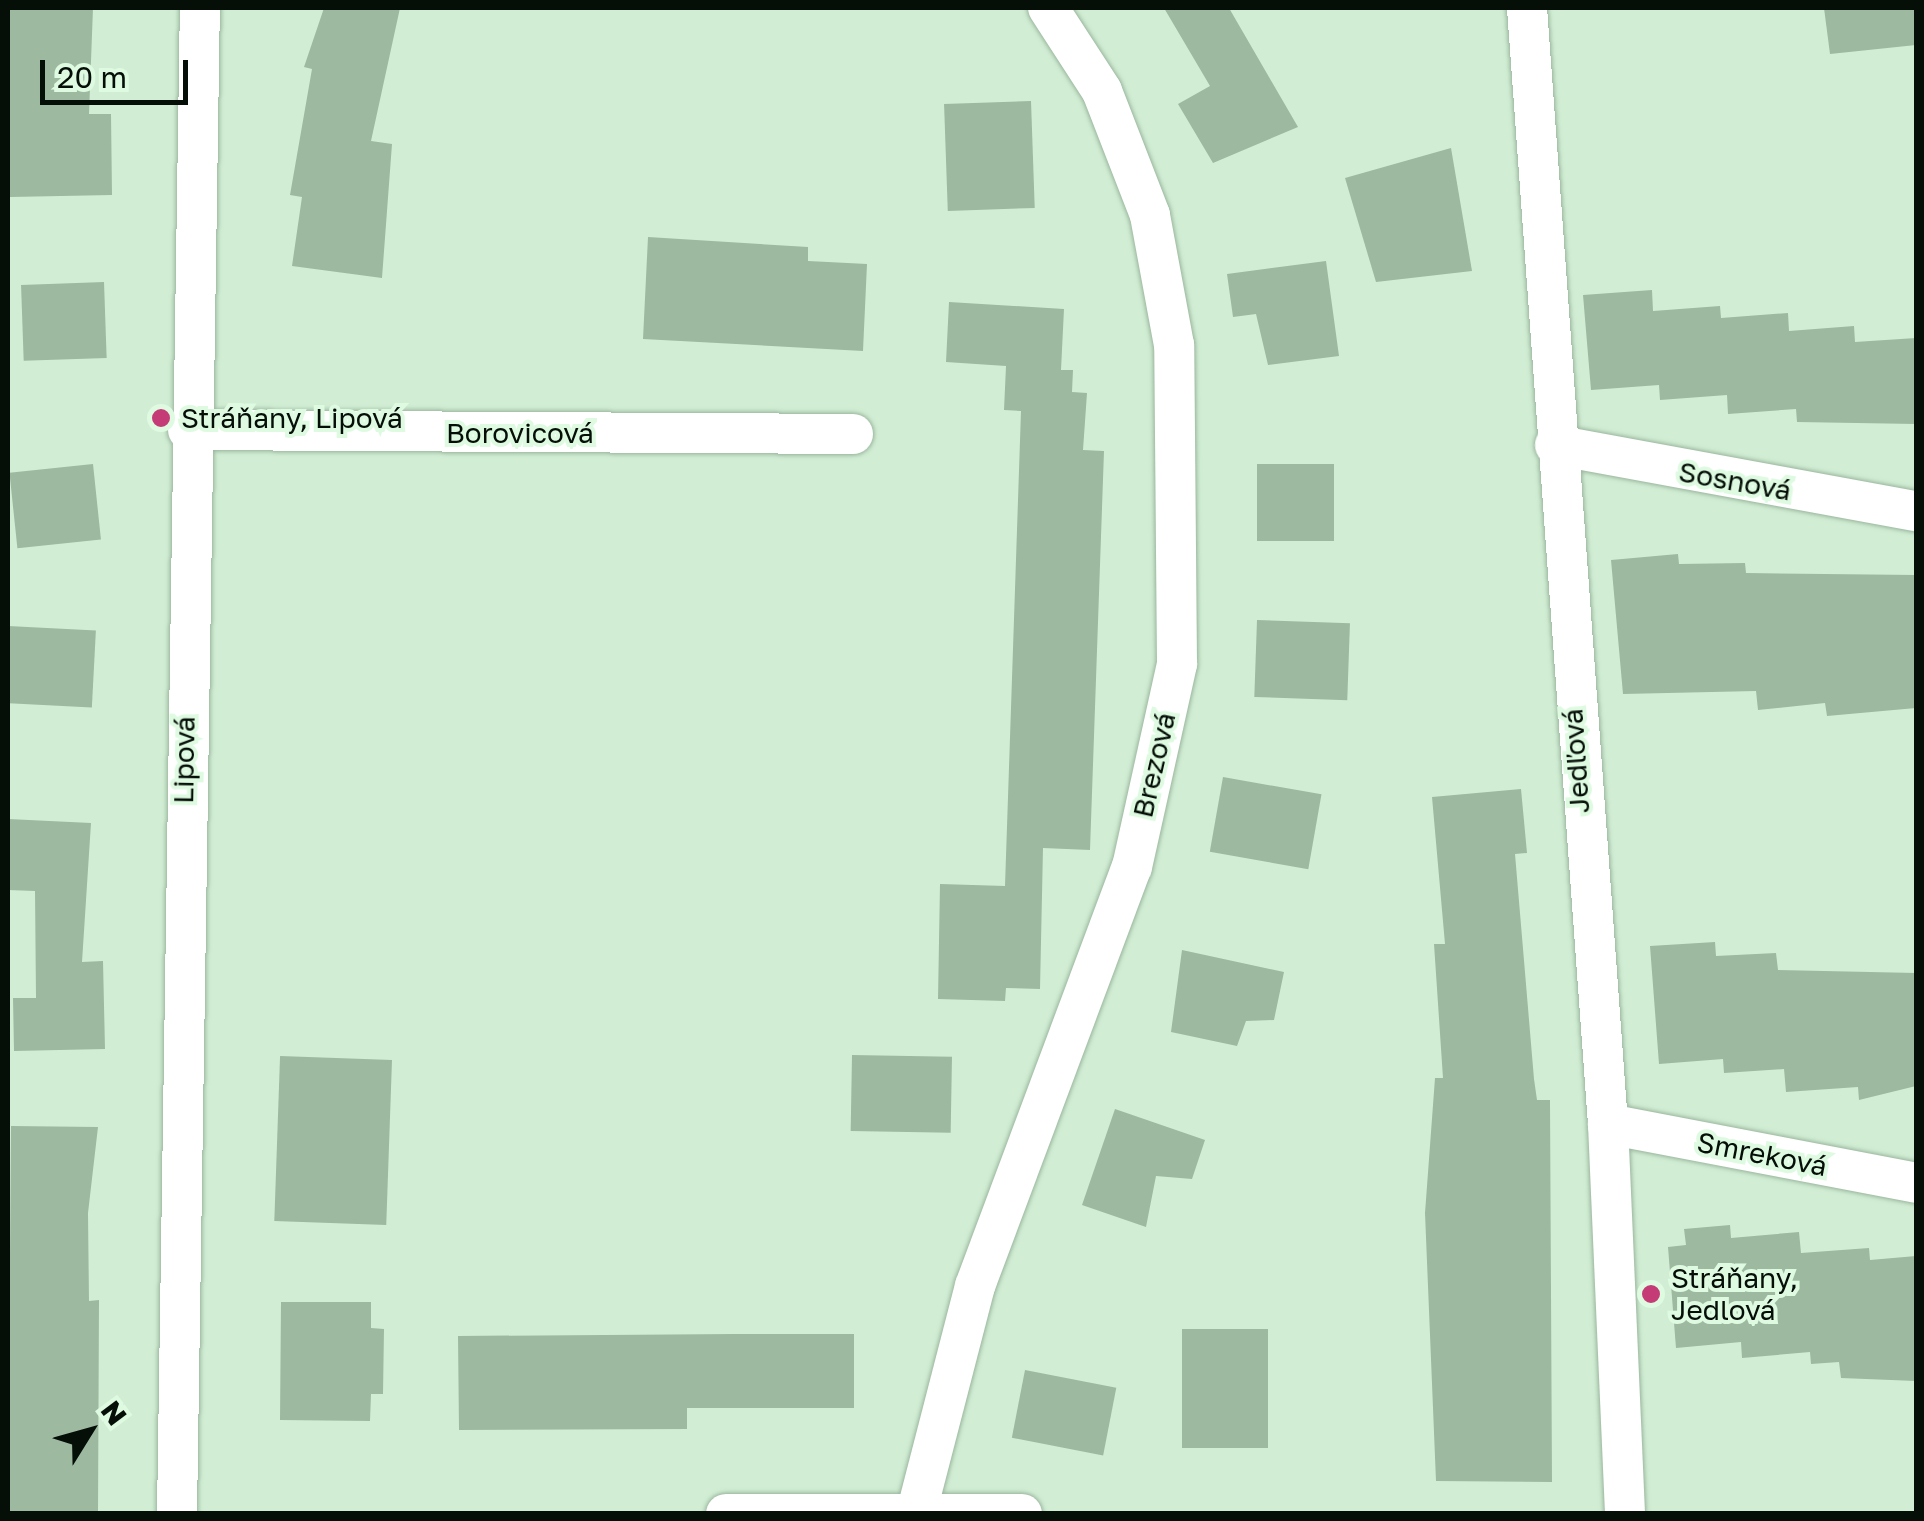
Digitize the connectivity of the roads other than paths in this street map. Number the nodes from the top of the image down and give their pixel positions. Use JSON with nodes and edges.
{"nodes":[{"id":1,"x":200,"y":8,"type":"edge"},
{"id":2,"x":1048,"y":8,"type":"edge"},
{"id":3,"x":1527,"y":8,"type":"edge"},
{"id":4,"x":188,"y":430,"type":"junction"},
{"id":5,"x":852,"y":434,"type":"dead end"},
{"id":6,"x":1555,"y":445,"type":"junction"},
{"id":7,"x":1916,"y":511,"type":"edge"},
{"id":8,"x":1608,"y":1124,"type":"junction"},
{"id":9,"x":1916,"y":1183,"type":"edge"},
{"id":10,"x":916,"y":1511,"type":"edge"},
{"id":11,"x":176,"y":1514,"type":"edge"},
{"id":12,"x":726,"y":1514,"type":"edge"},
{"id":13,"x":1022,"y":1514,"type":"edge"},
{"id":14,"x":1625,"y":1514,"type":"edge"}],
"edges":[{"from":1,"to":4,"type":"street","name":"Lipová"},
{"from":2,"to":10,"type":"street","name":"Brezová"},
{"from":3,"to":6,"type":"street","name":"Jedľová"},
{"from":4,"to":5,"type":"street","name":"Borovicová"},
{"from":4,"to":11,"type":"street","name":"Lipová"},
{"from":6,"to":7,"type":"street","name":"Sosnová"},
{"from":6,"to":8,"type":"street","name":"Jedľová"},
{"from":8,"to":9,"type":"street","name":"Smreková"},
{"from":8,"to":14,"type":"street","name":"Jedľová"},
{"from":10,"to":12,"type":"street"},
{"from":10,"to":13,"type":"street"}]}
